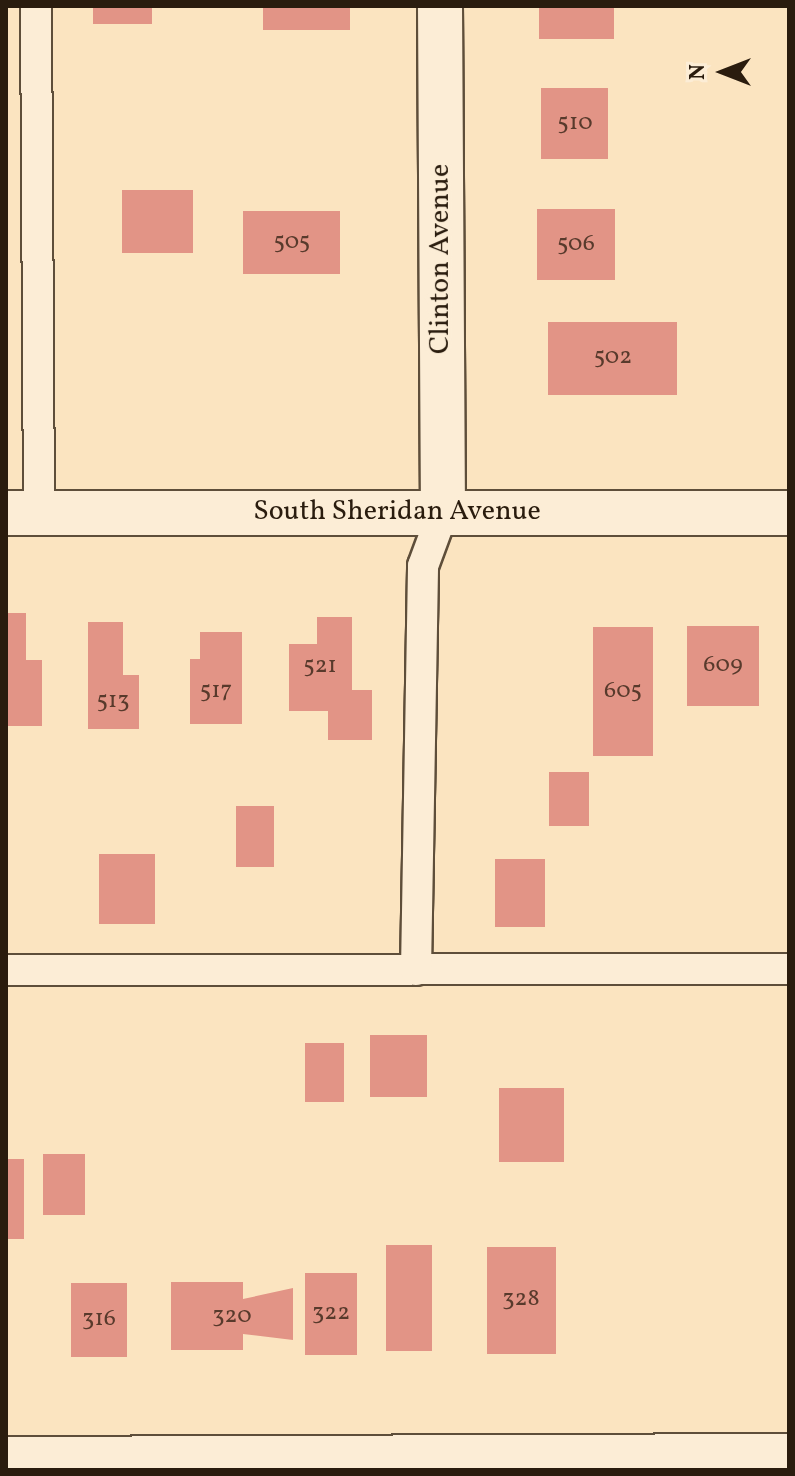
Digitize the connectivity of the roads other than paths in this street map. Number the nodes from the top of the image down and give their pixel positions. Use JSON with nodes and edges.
{"nodes":[{"id":1,"x":36,"y":6,"type":"edge"},
{"id":2,"x":440,"y":6,"type":"edge"},
{"id":3,"x":443,"y":512,"type":"junction"},
{"id":4,"x":23,"y":513,"type":"edge"},
{"id":5,"x":789,"y":513,"type":"edge"},
{"id":6,"x":789,"y":969,"type":"edge"},
{"id":7,"x":6,"y":970,"type":"edge"},
{"id":8,"x":416,"y":970,"type":"junction"},
{"id":9,"x":789,"y":1456,"type":"edge"},
{"id":10,"x":6,"y":1459,"type":"edge"}],
"edges":[{"from":1,"to":4,"type":"lane"},
{"from":2,"to":3,"type":"street","name":"Clinton Avenue"},
{"from":3,"to":4,"type":"street","name":"South Sheridan Avenue"},
{"from":3,"to":5,"type":"street","name":"South Sheridan Avenue"},
{"from":3,"to":8,"type":"lane"},
{"from":6,"to":8,"type":"lane"},
{"from":7,"to":8,"type":"lane"},
{"from":9,"to":10,"type":"street"}]}
